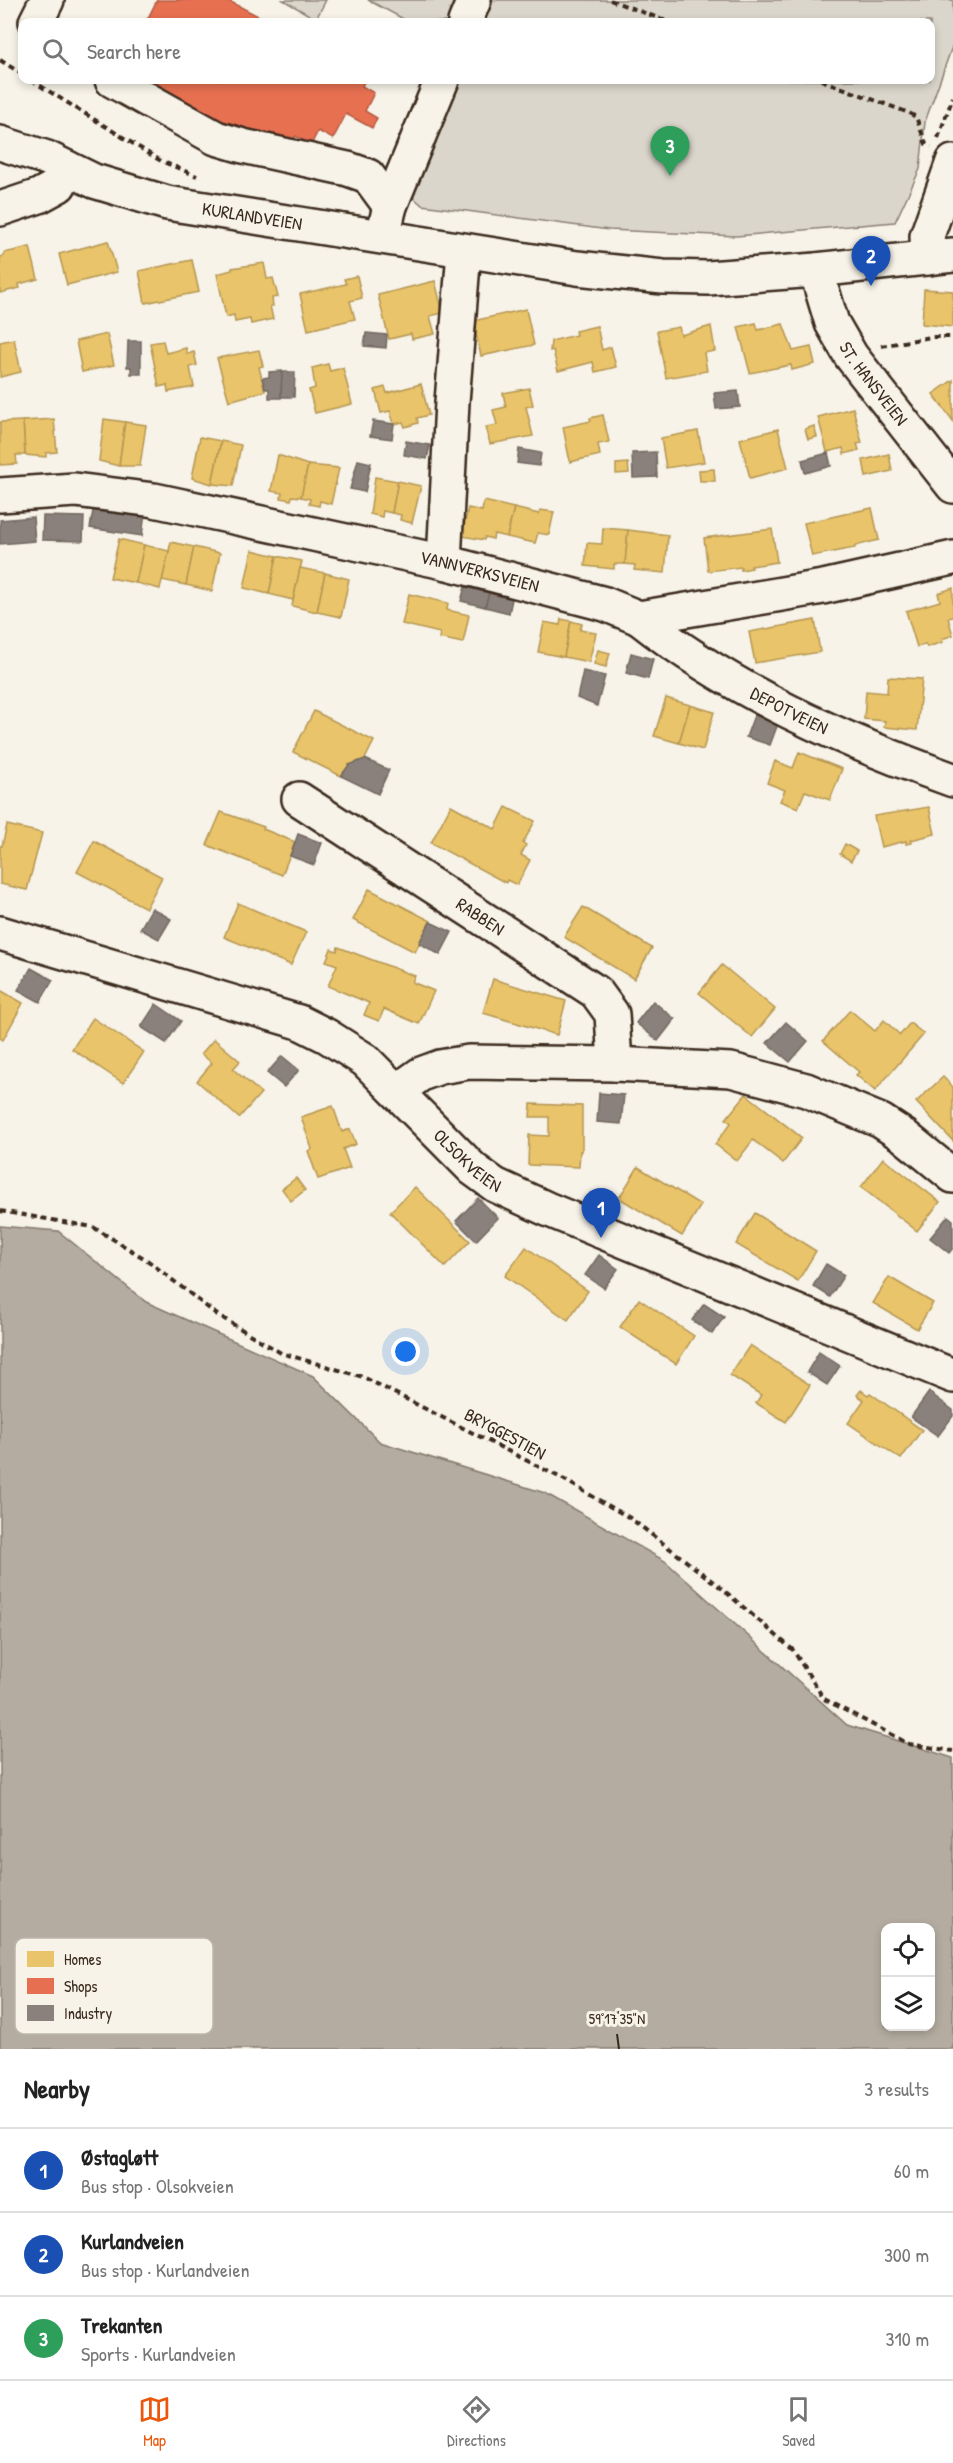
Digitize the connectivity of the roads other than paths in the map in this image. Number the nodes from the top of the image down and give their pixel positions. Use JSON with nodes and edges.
{"nodes":[{"id":1,"x":46,"y":0,"type":"edge"},
{"id":2,"x":474,"y":0,"type":"edge"},
{"id":3,"x":38,"y":18,"type":"edge"},
{"id":4,"x":467,"y":18,"type":"edge"},
{"id":5,"x":119,"y":84,"type":"edge"},
{"id":6,"x":440,"y":84,"type":"edge"},
{"id":7,"x":0,"y":119,"type":"edge"},
{"id":8,"x":0,"y":143,"type":"edge"},
{"id":9,"x":944,"y":155,"type":"edge"},
{"id":10,"x":57,"y":163,"type":"junction"},
{"id":11,"x":0,"y":209,"type":"edge"},
{"id":12,"x":387,"y":222,"type":"junction"},
{"id":13,"x":464,"y":251,"type":"junction"},
{"id":14,"x":940,"y":257,"type":"edge"},
{"id":15,"x":816,"y":270,"type":"junction"},
{"id":16,"x":953,"y":486,"type":"edge"},
{"id":17,"x":0,"y":495,"type":"edge"},
{"id":18,"x":953,"y":558,"type":"edge"},
{"id":19,"x":444,"y":562,"type":"junction"},
{"id":20,"x":639,"y":618,"type":"junction"},
{"id":21,"x":953,"y":780,"type":"edge"},
{"id":22,"x":299,"y":799,"type":"dead end"},
{"id":23,"x":0,"y":933,"type":"edge"},
{"id":24,"x":615,"y":1064,"type":"junction"},
{"id":25,"x":397,"y":1091,"type":"junction"},
{"id":26,"x":953,"y":1176,"type":"edge"},
{"id":27,"x":953,"y":1377,"type":"edge"}],
"edges":[{"from":1,"to":3,"type":"street"},
{"from":2,"to":4,"type":"street"},
{"from":5,"to":12,"type":"street"},
{"from":6,"to":12,"type":"street"},
{"from":7,"to":10,"type":"street","name":"KURLANDVEIEN"},
{"from":8,"to":10,"type":"street","name":"KURLANDVEIEN"},
{"from":9,"to":14,"type":"street"},
{"from":10,"to":11,"type":"street"},
{"from":10,"to":12,"type":"street","name":"KURLANDVEIEN"},
{"from":12,"to":13,"type":"street","name":"KURLANDVEIEN"},
{"from":13,"to":15,"type":"street","name":"KURLANDVEIEN"},
{"from":13,"to":19,"type":"street"},
{"from":14,"to":15,"type":"street","name":"KURLANDVEIEN"},
{"from":15,"to":16,"type":"street","name":"ST. HANSVEIEN"},
{"from":17,"to":19,"type":"street","name":"VANNVERKSVEIEN"},
{"from":18,"to":20,"type":"street"},
{"from":19,"to":20,"type":"street","name":"VANNVERKSVEIEN"},
{"from":20,"to":21,"type":"street","name":"DEPOTVEIEN"},
{"from":22,"to":24,"type":"street","name":"RABBEN"},
{"from":23,"to":25,"type":"street","name":"OLSOKVEIEN"},
{"from":24,"to":25,"type":"street"},
{"from":24,"to":26,"type":"street"},
{"from":25,"to":27,"type":"street","name":"OLSOKVEIEN"}]}
